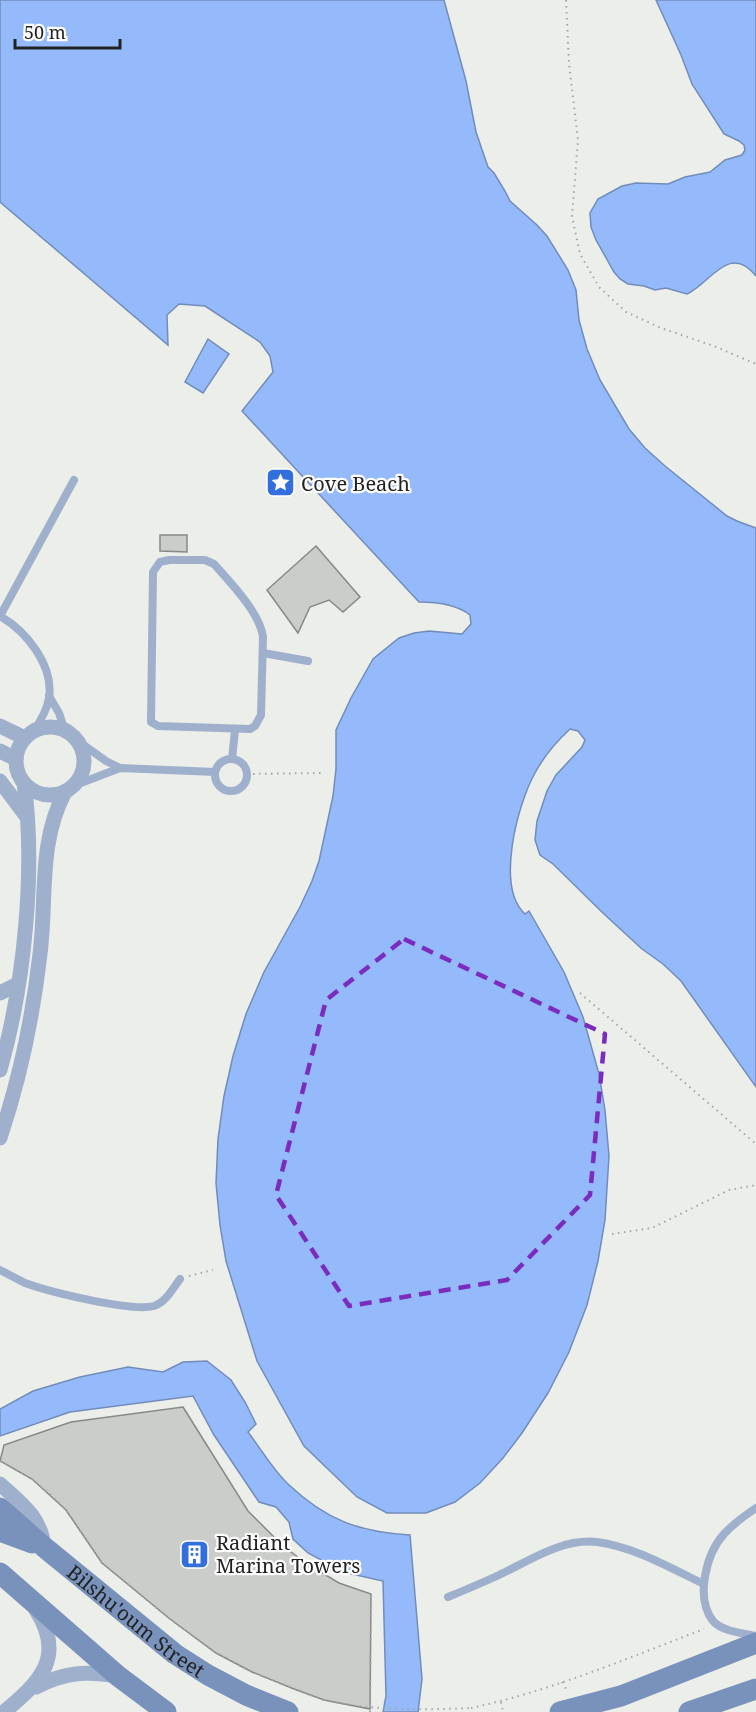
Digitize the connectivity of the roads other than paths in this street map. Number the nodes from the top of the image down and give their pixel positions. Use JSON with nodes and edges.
{"nodes":[{"id":1,"x":74,"y":480,"type":"dead end"},
{"id":2,"x":0,"y":616,"type":"edge"},
{"id":3,"x":263,"y":653,"type":"junction"},
{"id":4,"x":308,"y":662,"type":"dead end"},
{"id":5,"x":50,"y":696,"type":"junction"},
{"id":6,"x":0,"y":726,"type":"edge"},
{"id":7,"x":235,"y":729,"type":"junction"},
{"id":8,"x":65,"y":730,"type":"junction"},
{"id":9,"x":29,"y":735,"type":"junction"},
{"id":10,"x":78,"y":741,"type":"junction"},
{"id":11,"x":0,"y":751,"type":"edge"},
{"id":12,"x":16,"y":759,"type":"junction"},
{"id":13,"x":232,"y":759,"type":"junction"},
{"id":14,"x":120,"y":768,"type":"junction"},
{"id":15,"x":215,"y":772,"type":"junction"},
{"id":16,"x":0,"y":781,"type":"edge"},
{"id":17,"x":24,"y":783,"type":"junction"},
{"id":18,"x":69,"y":789,"type":"junction"},
{"id":19,"x":27,"y":818,"type":"junction"},
{"id":20,"x":18,"y":984,"type":"junction"},
{"id":21,"x":0,"y":993,"type":"edge"},
{"id":22,"x":0,"y":1004,"type":"edge"},
{"id":23,"x":11,"y":1020,"type":"junction"},
{"id":24,"x":0,"y":1070,"type":"edge"},
{"id":25,"x":0,"y":1138,"type":"edge"},
{"id":26,"x":0,"y":1270,"type":"edge"},
{"id":27,"x":180,"y":1279,"type":"road end"},
{"id":28,"x":0,"y":1484,"type":"edge"},
{"id":29,"x":0,"y":1508,"type":"edge"},
{"id":30,"x":756,"y":1508,"type":"edge"},
{"id":31,"x":0,"y":1531,"type":"edge"},
{"id":32,"x":44,"y":1547,"type":"junction"},
{"id":33,"x":0,"y":1573,"type":"edge"},
{"id":34,"x":704,"y":1584,"type":"junction"},
{"id":35,"x":26,"y":1595,"type":"junction"},
{"id":36,"x":448,"y":1597,"type":"dead end"},
{"id":37,"x":756,"y":1636,"type":"edge"},
{"id":38,"x":756,"y":1643,"type":"edge"},
{"id":39,"x":118,"y":1676,"type":"junction"},
{"id":40,"x":756,"y":1689,"type":"edge"},
{"id":41,"x":30,"y":1690,"type":"junction"},
{"id":42,"x":163,"y":1711,"type":"edge"},
{"id":43,"x":4,"y":1712,"type":"edge"},
{"id":44,"x":288,"y":1712,"type":"edge"},
{"id":45,"x":560,"y":1712,"type":"edge"},
{"id":46,"x":689,"y":1712,"type":"edge"}],
"edges":[{"from":1,"to":2,"type":"lane"},
{"from":2,"to":5,"type":"lane"},
{"from":3,"to":4,"type":"lane"},
{"from":3,"to":7,"type":"lane"},
{"from":3,"to":7,"type":"lane"},
{"from":5,"to":8,"type":"lane"},
{"from":5,"to":9,"type":"lane"},
{"from":6,"to":9,"type":"street"},
{"from":7,"to":13,"type":"lane"},
{"from":8,"to":9,"type":"street"},
{"from":8,"to":10,"type":"street"},
{"from":9,"to":12,"type":"street"},
{"from":10,"to":14,"type":"lane"},
{"from":10,"to":18,"type":"street"},
{"from":11,"to":12,"type":"street"},
{"from":12,"to":17,"type":"street"},
{"from":13,"to":15,"type":"lane"},
{"from":13,"to":15,"type":"lane"},
{"from":14,"to":15,"type":"lane"},
{"from":14,"to":18,"type":"lane"},
{"from":16,"to":19,"type":"street"},
{"from":17,"to":18,"type":"street"},
{"from":17,"to":19,"type":"street"},
{"from":18,"to":25,"type":"street"},
{"from":19,"to":20,"type":"street"},
{"from":20,"to":21,"type":"street"},
{"from":20,"to":23,"type":"street"},
{"from":22,"to":23,"type":"street"},
{"from":23,"to":24,"type":"street"},
{"from":26,"to":27,"type":"lane"},
{"from":28,"to":32,"type":"street"},
{"from":29,"to":32,"type":"main road","name":"Bilshu'oum Street"},
{"from":30,"to":34,"type":"lane"},
{"from":31,"to":32,"type":"main road"},
{"from":32,"to":44,"type":"main road","name":"Bilshu'oum Street"},
{"from":33,"to":35,"type":"main road"},
{"from":34,"to":36,"type":"lane"},
{"from":34,"to":37,"type":"lane"},
{"from":35,"to":39,"type":"main road"},
{"from":35,"to":41,"type":"street"},
{"from":38,"to":45,"type":"main road"},
{"from":39,"to":41,"type":"street"},
{"from":39,"to":42,"type":"main road"},
{"from":40,"to":46,"type":"main road"},
{"from":41,"to":43,"type":"street"}]}
